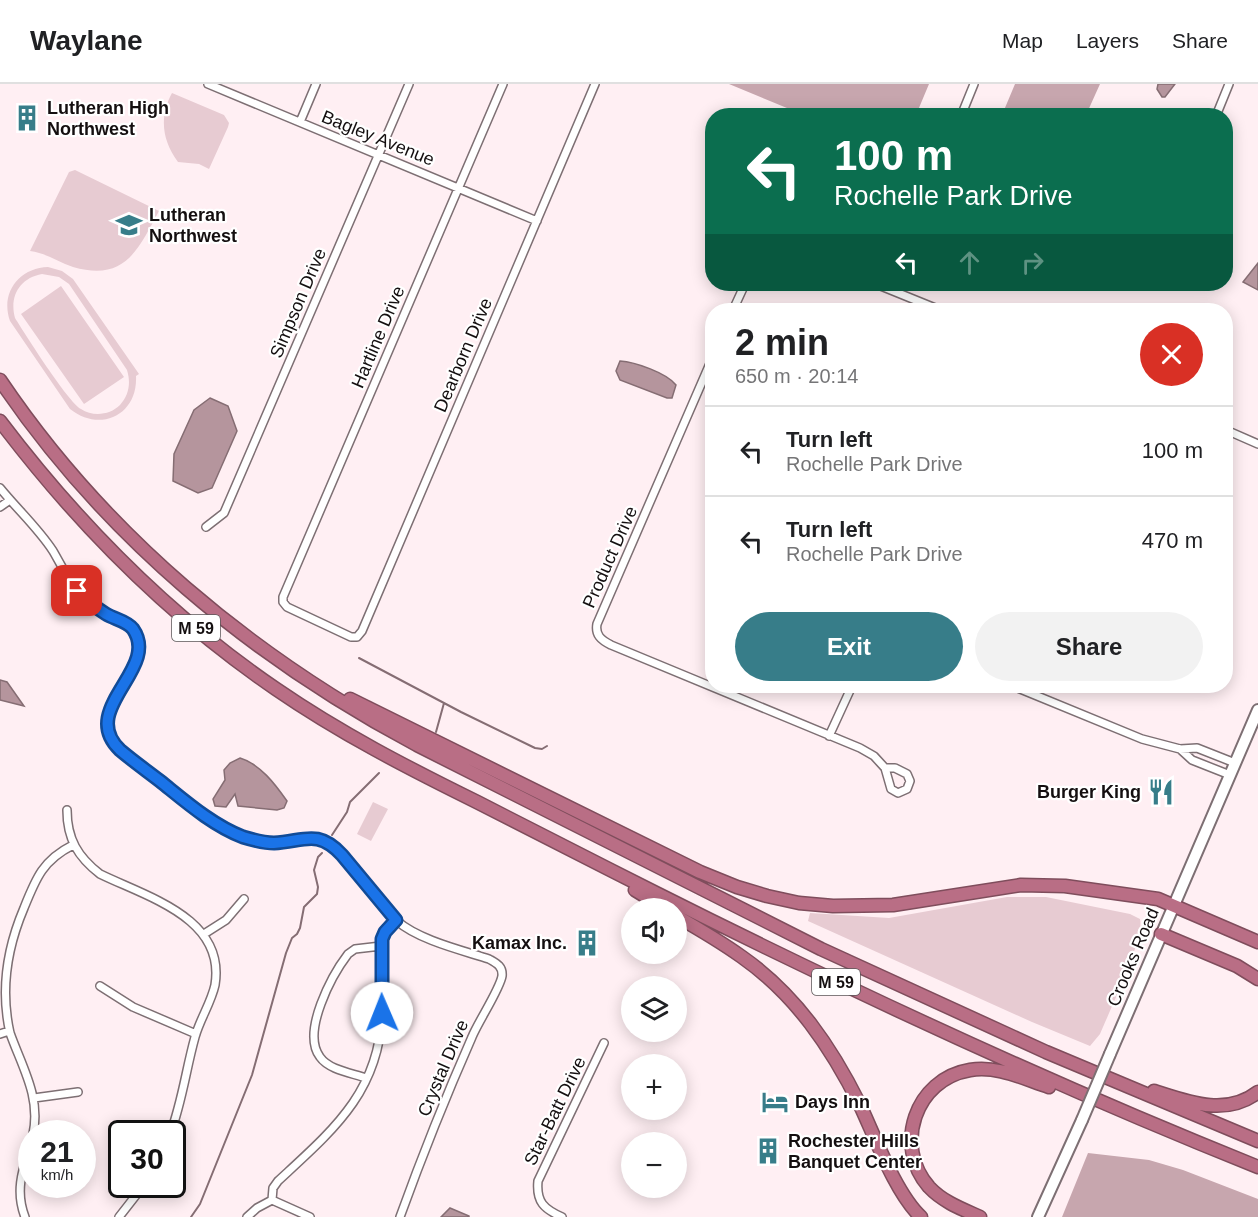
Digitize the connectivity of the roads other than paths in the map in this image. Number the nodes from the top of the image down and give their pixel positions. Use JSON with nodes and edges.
{"nodes":[{"id":1,"x":208,"y":84,"type":"edge"},
{"id":2,"x":316,"y":84,"type":"edge"},
{"id":3,"x":409,"y":84,"type":"edge"},
{"id":4,"x":502,"y":84,"type":"edge"},
{"id":5,"x":595,"y":84,"type":"edge"},
{"id":6,"x":974,"y":84,"type":"edge"},
{"id":7,"x":1229,"y":84,"type":"edge"},
{"id":8,"x":220,"y":86,"type":"edge"},
{"id":9,"x":964,"y":108,"type":"edge"},
{"id":10,"x":1219,"y":108,"type":"edge"},
{"id":11,"x":300,"y":122,"type":"junction"},
{"id":12,"x":379,"y":154,"type":"junction"},
{"id":13,"x":458,"y":187,"type":"junction"},
{"id":14,"x":537,"y":220,"type":"junction"},
{"id":15,"x":893,"y":291,"type":"edge"},
{"id":16,"x":923,"y":303,"type":"edge"},
{"id":17,"x":705,"y":375,"type":"edge"},
{"id":18,"x":0,"y":380,"type":"edge"},
{"id":19,"x":0,"y":421,"type":"edge"},
{"id":20,"x":1233,"y":433,"type":"edge"},
{"id":21,"x":1258,"y":444,"type":"edge"},
{"id":22,"x":0,"y":488,"type":"edge"},
{"id":23,"x":10,"y":500,"type":"junction"},
{"id":24,"x":0,"y":507,"type":"edge"},
{"id":25,"x":206,"y":527,"type":"dead end"},
{"id":26,"x":357,"y":637,"type":"joint"},
{"id":27,"x":285,"y":666,"type":"junction"},
{"id":28,"x":705,"y":684,"type":"edge"},
{"id":29,"x":727,"y":693,"type":"edge"},
{"id":30,"x":849,"y":693,"type":"edge"},
{"id":31,"x":1030,"y":693,"type":"edge"},
{"id":32,"x":1258,"y":711,"type":"edge"},
{"id":33,"x":830,"y":736,"type":"junction"},
{"id":34,"x":1180,"y":749,"type":"junction"},
{"id":35,"x":1235,"y":763,"type":"junction"},
{"id":36,"x":885,"y":768,"type":"dead end"},
{"id":37,"x":1230,"y":776,"type":"junction"},
{"id":38,"x":67,"y":810,"type":"dead end"},
{"id":39,"x":560,"y":844,"type":"junction"},
{"id":40,"x":73,"y":845,"type":"junction"},
{"id":41,"x":648,"y":898,"type":"edge"},
{"id":42,"x":244,"y":899,"type":"dead end"},
{"id":43,"x":1173,"y":905,"type":"junction"},
{"id":44,"x":396,"y":920,"type":"junction"},
{"id":45,"x":687,"y":923,"type":"edge"},
{"id":46,"x":204,"y":934,"type":"junction"},
{"id":47,"x":1161,"y":934,"type":"junction"},
{"id":48,"x":1258,"y":942,"type":"edge"},
{"id":49,"x":381,"y":946,"type":"junction"},
{"id":50,"x":4,"y":952,"type":"edge"},
{"id":51,"x":1258,"y":979,"type":"edge"},
{"id":52,"x":100,"y":986,"type":"dead end"},
{"id":53,"x":9,"y":1031,"type":"junction"},
{"id":54,"x":0,"y":1034,"type":"edge"},
{"id":55,"x":196,"y":1034,"type":"junction"},
{"id":56,"x":604,"y":1043,"type":"dead end"},
{"id":57,"x":1084,"y":1069,"type":"junction"},
{"id":58,"x":366,"y":1078,"type":"junction"},
{"id":59,"x":78,"y":1092,"type":"dead end"},
{"id":60,"x":1258,"y":1092,"type":"edge"},
{"id":61,"x":34,"y":1098,"type":"junction"},
{"id":62,"x":1117,"y":1109,"type":"junction"},
{"id":63,"x":35,"y":1120,"type":"edge"},
{"id":64,"x":176,"y":1120,"type":"edge"},
{"id":65,"x":1258,"y":1141,"type":"edge"},
{"id":66,"x":1258,"y":1167,"type":"edge"},
{"id":67,"x":20,"y":1198,"type":"edge"},
{"id":68,"x":134,"y":1198,"type":"edge"},
{"id":69,"x":272,"y":1200,"type":"junction"},
{"id":70,"x":25,"y":1217,"type":"edge"},
{"id":71,"x":119,"y":1217,"type":"edge"},
{"id":72,"x":247,"y":1217,"type":"edge"},
{"id":73,"x":310,"y":1217,"type":"edge"},
{"id":74,"x":400,"y":1217,"type":"edge"},
{"id":75,"x":562,"y":1217,"type":"edge"},
{"id":76,"x":921,"y":1217,"type":"edge"},
{"id":77,"x":980,"y":1217,"type":"edge"},
{"id":78,"x":1038,"y":1217,"type":"edge"}],
"edges":[{"from":1,"to":8,"type":"street","name":"Bagley Avenue"},
{"from":2,"to":11,"type":"street"},
{"from":3,"to":12,"type":"street","name":"Simpson Drive"},
{"from":4,"to":13,"type":"street","name":"Hartline Drive"},
{"from":5,"to":14,"type":"street","name":"Dearborn Drive"},
{"from":6,"to":9,"type":"street"},
{"from":7,"to":10,"type":"street"},
{"from":8,"to":11,"type":"street","name":"Bagley Avenue"},
{"from":11,"to":12,"type":"street","name":"Bagley Avenue"},
{"from":12,"to":13,"type":"street","name":"Bagley Avenue"},
{"from":12,"to":25,"type":"street","name":"Simpson Drive"},
{"from":13,"to":14,"type":"street","name":"Bagley Avenue"},
{"from":13,"to":26,"type":"street","name":"Hartline Drive"},
{"from":14,"to":26,"type":"street","name":"Dearborn Drive"},
{"from":15,"to":16,"type":"street"},
{"from":17,"to":28,"type":"street","name":"Product Drive"},
{"from":18,"to":27,"type":"highway","number":"M 59"},
{"from":19,"to":39,"type":"highway","number":"M 59"},
{"from":20,"to":21,"type":"street"},
{"from":22,"to":23,"type":"street"},
{"from":23,"to":24,"type":"street"},
{"from":23,"to":44,"type":"street"},
{"from":27,"to":43,"type":"highway"},
{"from":27,"to":57,"type":"highway","number":"M 59"},
{"from":29,"to":33,"type":"street","name":"Product Drive"},
{"from":30,"to":33,"type":"street"},
{"from":31,"to":34,"type":"street"},
{"from":32,"to":35,"type":"main road","name":"Crooks Road"},
{"from":33,"to":36,"type":"street"},
{"from":34,"to":35,"type":"street"},
{"from":34,"to":37,"type":"street"},
{"from":35,"to":37,"type":"main road","name":"Crooks Road"},
{"from":37,"to":43,"type":"main road","name":"Crooks Road"},
{"from":38,"to":40,"type":"street"},
{"from":39,"to":41,"type":"highway"},
{"from":39,"to":62,"type":"highway","number":"M 59"},
{"from":40,"to":46,"type":"street"},
{"from":40,"to":50,"type":"street"},
{"from":42,"to":46,"type":"street"},
{"from":43,"to":47,"type":"main road","name":"Crooks Road"},
{"from":43,"to":48,"type":"highway"},
{"from":44,"to":49,"type":"street"},
{"from":44,"to":74,"type":"street","name":"Crystal Drive"},
{"from":45,"to":76,"type":"highway"},
{"from":46,"to":55,"type":"street"},
{"from":47,"to":51,"type":"highway"},
{"from":47,"to":78,"type":"main road","name":"Crooks Road","bridge":true},
{"from":49,"to":58,"type":"street"},
{"from":49,"to":58,"type":"street"},
{"from":50,"to":53,"type":"street"},
{"from":52,"to":55,"type":"street"},
{"from":53,"to":54,"type":"street"},
{"from":53,"to":61,"type":"street"},
{"from":55,"to":64,"type":"street"},
{"from":56,"to":75,"type":"street","name":"Star-Batt Drive"},
{"from":57,"to":60,"type":"highway"},
{"from":57,"to":65,"type":"highway","number":"M 59"},
{"from":58,"to":69,"type":"street"},
{"from":59,"to":61,"type":"street"},
{"from":61,"to":63,"type":"street"},
{"from":62,"to":66,"type":"highway","number":"M 59"},
{"from":62,"to":77,"type":"highway"},
{"from":67,"to":70,"type":"street"},
{"from":68,"to":71,"type":"street"},
{"from":69,"to":72,"type":"street"},
{"from":69,"to":73,"type":"street"}]}
